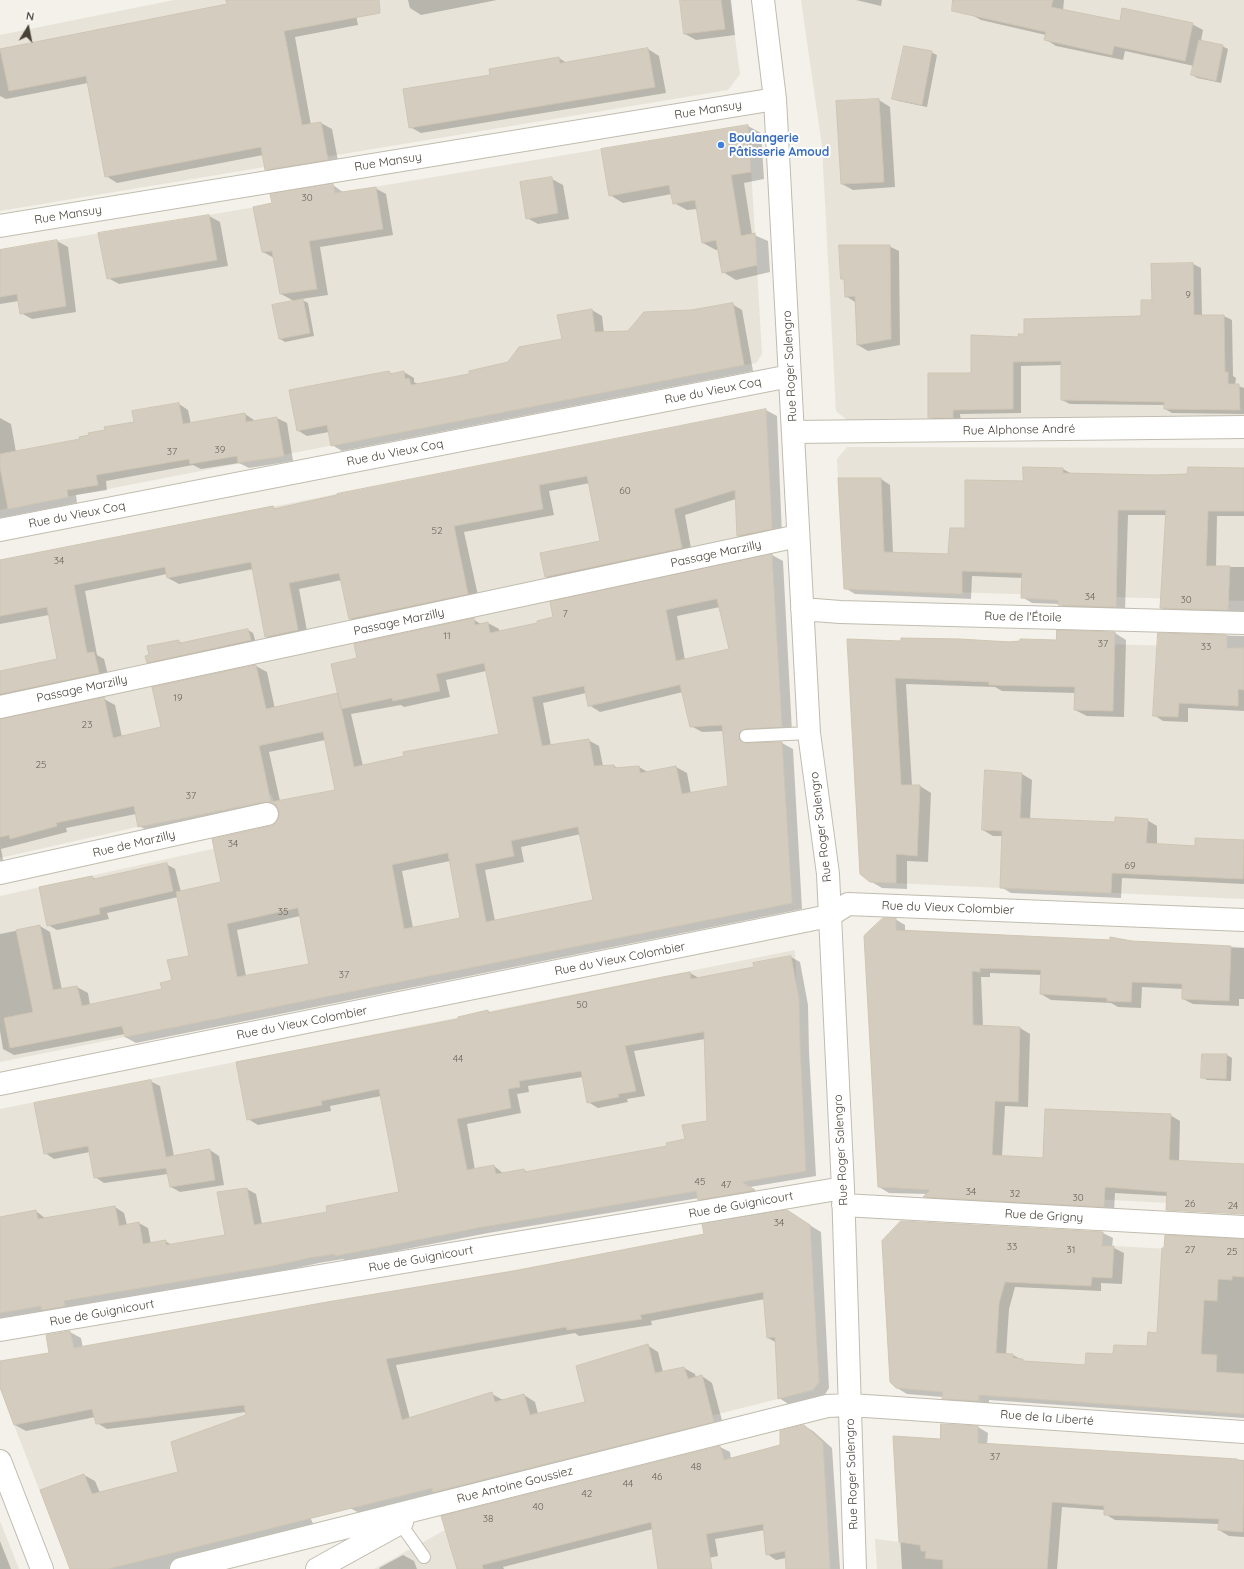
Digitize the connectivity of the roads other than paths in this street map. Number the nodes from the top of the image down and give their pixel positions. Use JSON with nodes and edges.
{"nodes":[{"id":1,"x":763,"y":0,"type":"edge"},
{"id":2,"x":776,"y":99,"type":"junction"},
{"id":3,"x":0,"y":226,"type":"edge"},
{"id":4,"x":790,"y":376,"type":"junction"},
{"id":5,"x":1244,"y":427,"type":"edge"},
{"id":6,"x":793,"y":432,"type":"junction"},
{"id":7,"x":0,"y":530,"type":"edge"},
{"id":8,"x":798,"y":536,"type":"junction"},
{"id":9,"x":802,"y":609,"type":"junction"},
{"id":10,"x":1244,"y":623,"type":"edge"},
{"id":11,"x":0,"y":707,"type":"edge"},
{"id":12,"x":809,"y":733,"type":"junction"},
{"id":13,"x":746,"y":736,"type":"dead end"},
{"id":14,"x":267,"y":814,"type":"dead end"},
{"id":15,"x":0,"y":873,"type":"edge"},
{"id":16,"x":829,"y":916,"type":"junction"},
{"id":17,"x":1244,"y":920,"type":"edge"},
{"id":18,"x":0,"y":1084,"type":"edge"},
{"id":19,"x":843,"y":1196,"type":"junction"},
{"id":20,"x":1244,"y":1227,"type":"edge"},
{"id":21,"x":0,"y":1330,"type":"edge"},
{"id":22,"x":850,"y":1405,"type":"junction"},
{"id":23,"x":1244,"y":1432,"type":"edge"},
{"id":24,"x":0,"y":1461,"type":"edge"},
{"id":25,"x":428,"y":1507,"type":"junction"},
{"id":26,"x":400,"y":1522,"type":"junction"},
{"id":27,"x":424,"y":1557,"type":"dead end"},
{"id":28,"x":42,"y":1569,"type":"edge"},
{"id":29,"x":181,"y":1569,"type":"edge"},
{"id":30,"x":317,"y":1569,"type":"edge"},
{"id":31,"x":855,"y":1569,"type":"edge"}],
"edges":[{"from":1,"to":2,"type":"street","name":"Rue Roger Salengro"},
{"from":2,"to":3,"type":"street","name":"Rue Mansuy"},
{"from":2,"to":4,"type":"street","name":"Rue Roger Salengro"},
{"from":4,"to":6,"type":"street","name":"Rue Roger Salengro"},
{"from":4,"to":7,"type":"street","name":"Rue du Vieux Coq"},
{"from":5,"to":6,"type":"street","name":"Rue Alphonse André"},
{"from":6,"to":8,"type":"street","name":"Rue Roger Salengro"},
{"from":8,"to":9,"type":"street","name":"Rue Roger Salengro"},
{"from":8,"to":11,"type":"street","name":"Passage Marzilly"},
{"from":9,"to":10,"type":"street","name":"Rue de l'Étoile"},
{"from":9,"to":12,"type":"street","name":"Rue Roger Salengro"},
{"from":12,"to":13,"type":"lane"},
{"from":12,"to":16,"type":"street","name":"Rue Roger Salengro"},
{"from":14,"to":15,"type":"street","name":"Rue de Marzilly"},
{"from":16,"to":17,"type":"street","name":"Rue du Vieux Colombier"},
{"from":16,"to":18,"type":"street","name":"Rue du Vieux Colombier"},
{"from":16,"to":19,"type":"street","name":"Rue Roger Salengro"},
{"from":19,"to":20,"type":"street","name":"Rue de Grigny"},
{"from":19,"to":21,"type":"street","name":"Rue de Guignicourt"},
{"from":19,"to":22,"type":"street","name":"Rue Roger Salengro"},
{"from":22,"to":23,"type":"street","name":"Rue de la Liberté"},
{"from":22,"to":25,"type":"street","name":"Rue Antoine Goussiez"},
{"from":22,"to":31,"type":"street","name":"Rue Roger Salengro"},
{"from":24,"to":28,"type":"street"},
{"from":25,"to":26,"type":"street"},
{"from":25,"to":29,"type":"street","name":"Rue Antoine Goussiez"},
{"from":26,"to":27,"type":"lane"},
{"from":26,"to":30,"type":"street"}]}
